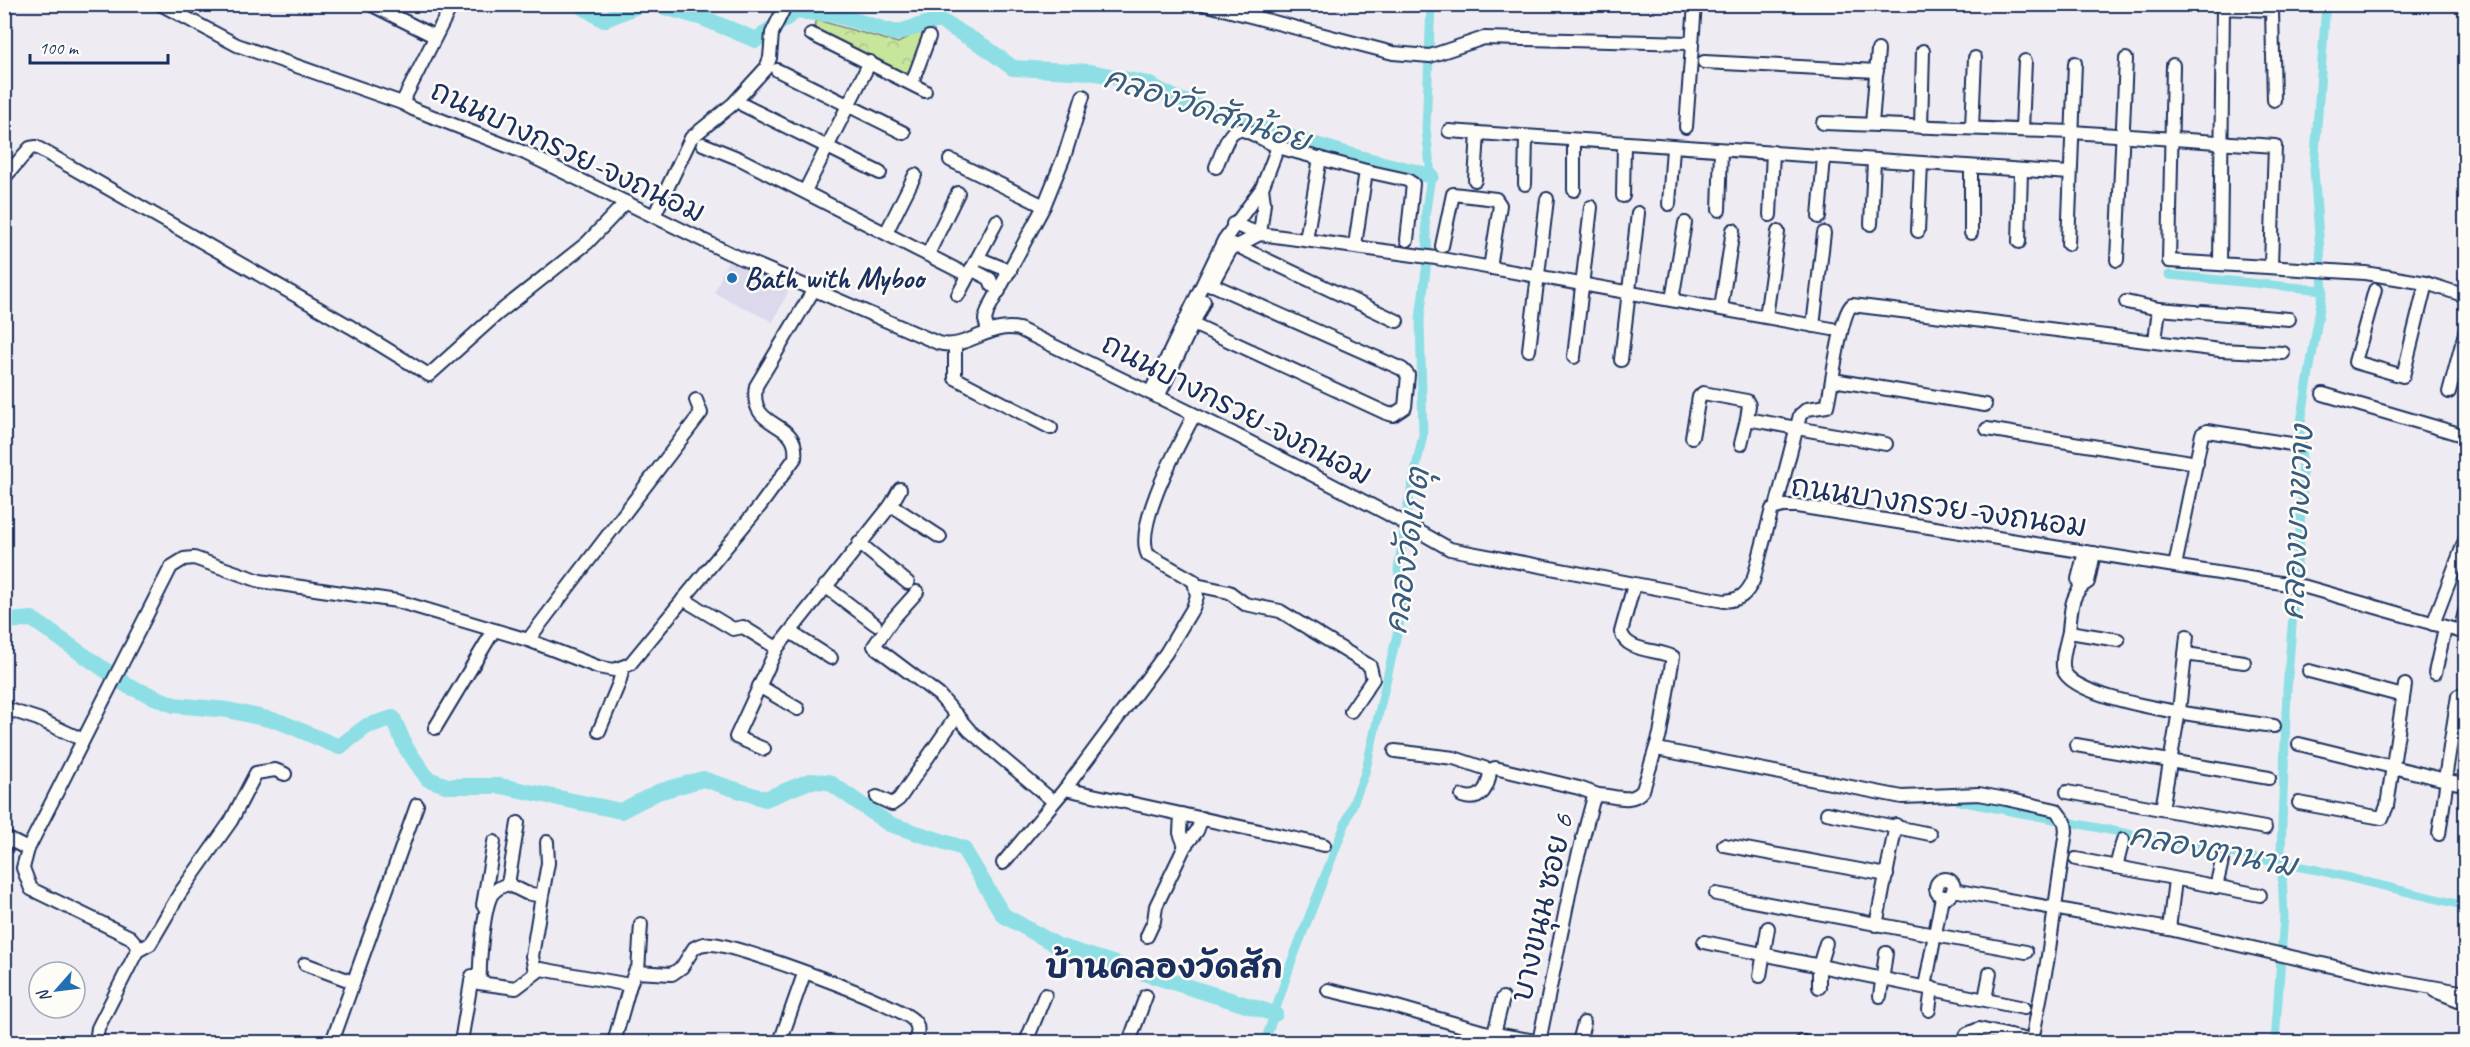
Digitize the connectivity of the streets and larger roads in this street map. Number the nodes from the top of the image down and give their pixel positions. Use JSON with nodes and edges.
{"nodes":[{"id":1,"x":160,"y":4,"type":"edge"},
{"id":2,"x":452,"y":4,"type":"edge"},
{"id":3,"x":1204,"y":4,"type":"edge"},
{"id":4,"x":1695,"y":4,"type":"edge"},
{"id":5,"x":372,"y":5,"type":"edge"},
{"id":6,"x":784,"y":8,"type":"edge"},
{"id":7,"x":811,"y":34,"type":"dead end"},
{"id":8,"x":434,"y":36,"type":"junction"},
{"id":9,"x":929,"y":37,"type":"dead end"},
{"id":10,"x":1691,"y":43,"type":"junction"},
{"id":11,"x":1878,"y":50,"type":"dead end"},
{"id":12,"x":1923,"y":51,"type":"dead end"},
{"id":13,"x":1975,"y":58,"type":"dead end"},
{"id":14,"x":2126,"y":59,"type":"dead end"},
{"id":15,"x":2025,"y":61,"type":"dead end"},
{"id":16,"x":870,"y":62,"type":"junction"},
{"id":17,"x":1704,"y":62,"type":"dead end"},
{"id":18,"x":2075,"y":63,"type":"dead end"},
{"id":19,"x":2173,"y":65,"type":"dead end"},
{"id":20,"x":777,"y":70,"type":"dead end"},
{"id":21,"x":1877,"y":71,"type":"junction"},
{"id":22,"x":912,"y":83,"type":"junction"},
{"id":23,"x":925,"y":91,"type":"dead end"},
{"id":24,"x":1083,"y":96,"type":"dead end"},
{"id":25,"x":2274,"y":100,"type":"dead end"},
{"id":26,"x":402,"y":103,"type":"junction"},
{"id":27,"x":743,"y":105,"type":"dead end"},
{"id":28,"x":849,"y":106,"type":"junction"},
{"id":29,"x":1823,"y":123,"type":"dead end"},
{"id":30,"x":1872,"y":124,"type":"junction"},
{"id":31,"x":1921,"y":127,"type":"junction"},
{"id":32,"x":1972,"y":127,"type":"junction"},
{"id":33,"x":1686,"y":128,"type":"dead end"},
{"id":34,"x":2022,"y":129,"type":"junction"},
{"id":35,"x":1449,"y":131,"type":"dead end"},
{"id":36,"x":2072,"y":132,"type":"junction"},
{"id":37,"x":1478,"y":133,"type":"junction"},
{"id":38,"x":904,"y":134,"type":"dead end"},
{"id":39,"x":2122,"y":136,"type":"junction"},
{"id":40,"x":1526,"y":137,"type":"junction"},
{"id":41,"x":2170,"y":138,"type":"junction"},
{"id":42,"x":1574,"y":141,"type":"junction"},
{"id":43,"x":2223,"y":142,"type":"junction"},
{"id":44,"x":703,"y":144,"type":"dead end"},
{"id":45,"x":1624,"y":144,"type":"junction"},
{"id":46,"x":828,"y":147,"type":"junction"},
{"id":47,"x":1278,"y":147,"type":"junction"},
{"id":48,"x":1673,"y":148,"type":"junction"},
{"id":49,"x":1721,"y":150,"type":"junction"},
{"id":50,"x":1773,"y":152,"type":"junction"},
{"id":51,"x":1824,"y":157,"type":"junction"},
{"id":52,"x":1320,"y":159,"type":"junction"},
{"id":53,"x":950,"y":160,"type":"dead end"},
{"id":54,"x":1874,"y":161,"type":"junction"},
{"id":55,"x":1920,"y":164,"type":"junction"},
{"id":56,"x":1216,"y":167,"type":"dead end"},
{"id":57,"x":1971,"y":168,"type":"junction"},
{"id":58,"x":1366,"y":171,"type":"junction"},
{"id":59,"x":2021,"y":171,"type":"junction"},
{"id":60,"x":880,"y":173,"type":"dead end"},
{"id":61,"x":2070,"y":173,"type":"junction"},
{"id":62,"x":915,"y":175,"type":"dead end"},
{"id":63,"x":4,"y":178,"type":"edge"},
{"id":64,"x":1475,"y":180,"type":"dead end"},
{"id":65,"x":1525,"y":184,"type":"dead end"},
{"id":66,"x":1262,"y":188,"type":"junction"},
{"id":67,"x":1574,"y":190,"type":"dead end"},
{"id":68,"x":805,"y":191,"type":"junction"},
{"id":69,"x":958,"y":194,"type":"dead end"},
{"id":70,"x":1623,"y":196,"type":"dead end"},
{"id":71,"x":1547,"y":200,"type":"dead end"},
{"id":72,"x":626,"y":202,"type":"junction"},
{"id":73,"x":1669,"y":204,"type":"dead end"},
{"id":74,"x":1044,"y":207,"type":"junction"},
{"id":75,"x":1591,"y":207,"type":"dead end"},
{"id":76,"x":1719,"y":210,"type":"dead end"},
{"id":77,"x":1638,"y":213,"type":"dead end"},
{"id":78,"x":1770,"y":214,"type":"dead end"},
{"id":79,"x":654,"y":216,"type":"junction"},
{"id":80,"x":1819,"y":217,"type":"dead end"},
{"id":81,"x":997,"y":221,"type":"dead end"},
{"id":82,"x":1684,"y":223,"type":"dead end"},
{"id":83,"x":1233,"y":224,"type":"junction"},
{"id":84,"x":1871,"y":224,"type":"dead end"},
{"id":85,"x":1733,"y":230,"type":"dead end"},
{"id":86,"x":1918,"y":231,"type":"dead end"},
{"id":87,"x":1778,"y":232,"type":"dead end"},
{"id":88,"x":886,"y":233,"type":"junction"},
{"id":89,"x":1824,"y":233,"type":"dead end"},
{"id":90,"x":1971,"y":233,"type":"dead end"},
{"id":91,"x":1260,"y":234,"type":"junction"},
{"id":92,"x":1224,"y":240,"type":"junction"},
{"id":93,"x":1306,"y":240,"type":"junction"},
{"id":94,"x":1407,"y":240,"type":"dead end"},
{"id":95,"x":2019,"y":242,"type":"dead end"},
{"id":96,"x":2068,"y":244,"type":"dead end"},
{"id":97,"x":1355,"y":245,"type":"junction"},
{"id":98,"x":1236,"y":246,"type":"junction"},
{"id":99,"x":1442,"y":246,"type":"dead end"},
{"id":100,"x":928,"y":254,"type":"junction"},
{"id":101,"x":2117,"y":260,"type":"dead end"},
{"id":102,"x":2220,"y":264,"type":"junction"},
{"id":103,"x":2276,"y":266,"type":"junction"},
{"id":104,"x":972,"y":267,"type":"junction"},
{"id":105,"x":996,"y":267,"type":"junction"},
{"id":106,"x":1490,"y":267,"type":"junction"},
{"id":107,"x":1010,"y":271,"type":"junction"},
{"id":108,"x":1537,"y":275,"type":"junction"},
{"id":109,"x":990,"y":279,"type":"junction"},
{"id":110,"x":1581,"y":283,"type":"junction"},
{"id":111,"x":2426,"y":284,"type":"junction"},
{"id":112,"x":1207,"y":287,"type":"junction"},
{"id":113,"x":2375,"y":290,"type":"dead end"},
{"id":114,"x":813,"y":291,"type":"junction"},
{"id":115,"x":999,"y":291,"type":"junction"},
{"id":116,"x":1631,"y":292,"type":"junction"},
{"id":117,"x":958,"y":294,"type":"dead end"},
{"id":118,"x":2466,"y":296,"type":"edge"},
{"id":119,"x":1672,"y":300,"type":"junction"},
{"id":120,"x":2126,"y":302,"type":"dead end"},
{"id":121,"x":1721,"y":308,"type":"junction"},
{"id":122,"x":2159,"y":309,"type":"junction"},
{"id":123,"x":1766,"y":317,"type":"junction"},
{"id":124,"x":2289,"y":319,"type":"dead end"},
{"id":125,"x":1397,"y":321,"type":"dead end"},
{"id":126,"x":1813,"y":326,"type":"junction"},
{"id":127,"x":1188,"y":328,"type":"junction"},
{"id":128,"x":1832,"y":329,"type":"dead end"},
{"id":129,"x":2466,"y":329,"type":"edge"},
{"id":130,"x":988,"y":331,"type":"junction"},
{"id":131,"x":2155,"y":341,"type":"junction"},
{"id":132,"x":955,"y":345,"type":"junction"},
{"id":133,"x":1529,"y":350,"type":"dead end"},
{"id":134,"x":2283,"y":353,"type":"dead end"},
{"id":135,"x":1574,"y":357,"type":"dead end"},
{"id":136,"x":1621,"y":360,"type":"dead end"},
{"id":137,"x":1833,"y":380,"type":"junction"},
{"id":138,"x":2449,"y":392,"type":"dead end"},
{"id":139,"x":2323,"y":394,"type":"dead end"},
{"id":140,"x":1154,"y":395,"type":"junction"},
{"id":141,"x":696,"y":400,"type":"dead end"},
{"id":142,"x":1985,"y":405,"type":"dead end"},
{"id":143,"x":1194,"y":415,"type":"junction"},
{"id":144,"x":1747,"y":419,"type":"junction"},
{"id":145,"x":1051,"y":428,"type":"dead end"},
{"id":146,"x":1797,"y":429,"type":"junction"},
{"id":147,"x":1987,"y":429,"type":"dead end"},
{"id":148,"x":2466,"y":436,"type":"edge"},
{"id":149,"x":1692,"y":437,"type":"dead end"},
{"id":150,"x":1741,"y":444,"type":"dead end"},
{"id":151,"x":1886,"y":444,"type":"dead end"},
{"id":152,"x":2298,"y":445,"type":"dead end"},
{"id":153,"x":2197,"y":463,"type":"junction"},
{"id":154,"x":900,"y":489,"type":"dead end"},
{"id":155,"x":891,"y":505,"type":"junction"},
{"id":156,"x":1776,"y":507,"type":"junction"},
{"id":157,"x":940,"y":537,"type":"dead end"},
{"id":158,"x":2466,"y":538,"type":"edge"},
{"id":159,"x":860,"y":543,"type":"junction"},
{"id":160,"x":2090,"y":552,"type":"junction"},
{"id":161,"x":2175,"y":566,"type":"junction"},
{"id":162,"x":1196,"y":585,"type":"junction"},
{"id":163,"x":1634,"y":585,"type":"junction"},
{"id":164,"x":825,"y":586,"type":"junction"},
{"id":165,"x":683,"y":599,"type":"junction"},
{"id":166,"x":2466,"y":608,"type":"edge"},
{"id":167,"x":875,"y":624,"type":"dead end"},
{"id":168,"x":2439,"y":626,"type":"junction"},
{"id":169,"x":494,"y":630,"type":"junction"},
{"id":170,"x":790,"y":632,"type":"junction"},
{"id":171,"x":2069,"y":632,"type":"junction"},
{"id":172,"x":2463,"y":632,"type":"edge"},
{"id":173,"x":2187,"y":636,"type":"dead end"},
{"id":174,"x":528,"y":640,"type":"junction"},
{"id":175,"x":2118,"y":640,"type":"dead end"},
{"id":176,"x":777,"y":648,"type":"junction"},
{"id":177,"x":2185,"y":654,"type":"junction"},
{"id":178,"x":831,"y":658,"type":"dead end"},
{"id":179,"x":2244,"y":662,"type":"dead end"},
{"id":180,"x":623,"y":668,"type":"junction"},
{"id":181,"x":2309,"y":671,"type":"dead end"},
{"id":182,"x":2435,"y":673,"type":"dead end"},
{"id":183,"x":759,"y":686,"type":"junction"},
{"id":184,"x":2458,"y":696,"type":"dead end"},
{"id":185,"x":4,"y":708,"type":"edge"},
{"id":186,"x":798,"y":709,"type":"dead end"},
{"id":187,"x":1351,"y":711,"type":"dead end"},
{"id":188,"x":2179,"y":711,"type":"junction"},
{"id":189,"x":957,"y":716,"type":"junction"},
{"id":190,"x":2274,"y":726,"type":"dead end"},
{"id":191,"x":435,"y":728,"type":"dead end"},
{"id":192,"x":599,"y":731,"type":"dead end"},
{"id":193,"x":83,"y":740,"type":"junction"},
{"id":194,"x":2299,"y":744,"type":"dead end"},
{"id":195,"x":2076,"y":745,"type":"dead end"},
{"id":196,"x":764,"y":749,"type":"dead end"},
{"id":197,"x":1657,"y":749,"type":"junction"},
{"id":198,"x":1395,"y":751,"type":"dead end"},
{"id":199,"x":2170,"y":762,"type":"junction"},
{"id":200,"x":2391,"y":765,"type":"junction"},
{"id":201,"x":1490,"y":770,"type":"junction"},
{"id":202,"x":285,"y":774,"type":"dead end"},
{"id":203,"x":2269,"y":778,"type":"dead end"},
{"id":204,"x":2446,"y":779,"type":"junction"},
{"id":205,"x":2466,"y":785,"type":"edge"},
{"id":206,"x":1065,"y":789,"type":"junction"},
{"id":207,"x":2067,"y":792,"type":"dead end"},
{"id":208,"x":1598,"y":795,"type":"junction"},
{"id":209,"x":1462,"y":796,"type":"dead end"},
{"id":210,"x":877,"y":797,"type":"dead end"},
{"id":211,"x":1053,"y":801,"type":"junction"},
{"id":212,"x":2299,"y":803,"type":"dead end"},
{"id":213,"x":417,"y":805,"type":"dead end"},
{"id":214,"x":2162,"y":809,"type":"junction"},
{"id":215,"x":1827,"y":813,"type":"dead end"},
{"id":216,"x":1181,"y":814,"type":"junction"},
{"id":217,"x":1202,"y":818,"type":"junction"},
{"id":218,"x":518,"y":823,"type":"dead end"},
{"id":219,"x":1896,"y":825,"type":"junction"},
{"id":220,"x":2265,"y":828,"type":"dead end"},
{"id":221,"x":1930,"y":834,"type":"dead end"},
{"id":222,"x":2439,"y":834,"type":"dead end"},
{"id":223,"x":4,"y":837,"type":"edge"},
{"id":224,"x":2123,"y":840,"type":"dead end"},
{"id":225,"x":494,"y":842,"type":"dead end"},
{"id":226,"x":547,"y":842,"type":"dead end"},
{"id":227,"x":1324,"y":845,"type":"dead end"},
{"id":228,"x":1724,"y":845,"type":"dead end"},
{"id":229,"x":1185,"y":846,"type":"junction"},
{"id":230,"x":28,"y":849,"type":"junction"},
{"id":231,"x":2076,"y":859,"type":"dead end"},
{"id":232,"x":2222,"y":861,"type":"dead end"},
{"id":233,"x":1003,"y":863,"type":"dead end"},
{"id":234,"x":2116,"y":867,"type":"junction"},
{"id":235,"x":1887,"y":875,"type":"junction"},
{"id":236,"x":2175,"y":880,"type":"junction"},
{"id":237,"x":508,"y":884,"type":"junction"},
{"id":238,"x":2216,"y":887,"type":"junction"},
{"id":239,"x":1716,"y":894,"type":"dead end"},
{"id":240,"x":2260,"y":895,"type":"dead end"},
{"id":241,"x":542,"y":896,"type":"junction"},
{"id":242,"x":2053,"y":908,"type":"junction"},
{"id":243,"x":641,"y":924,"type":"dead end"},
{"id":244,"x":1876,"y":925,"type":"junction"},
{"id":245,"x":1768,"y":928,"type":"dead end"},
{"id":246,"x":2169,"y":929,"type":"junction"},
{"id":247,"x":1934,"y":934,"type":"junction"},
{"id":248,"x":1147,"y":936,"type":"dead end"},
{"id":249,"x":1704,"y":942,"type":"dead end"},
{"id":250,"x":1826,"y":943,"type":"dead end"},
{"id":251,"x":137,"y":951,"type":"junction"},
{"id":252,"x":2026,"y":952,"type":"dead end"},
{"id":253,"x":1886,"y":953,"type":"dead end"},
{"id":254,"x":1762,"y":954,"type":"junction"},
{"id":255,"x":305,"y":964,"type":"dead end"},
{"id":256,"x":1820,"y":966,"type":"junction"},
{"id":257,"x":638,"y":971,"type":"junction"},
{"id":258,"x":535,"y":972,"type":"junction"},
{"id":259,"x":1990,"y":973,"type":"dead end"},
{"id":260,"x":804,"y":974,"type":"junction"},
{"id":261,"x":1760,"y":976,"type":"dead end"},
{"id":262,"x":1881,"y":980,"type":"junction"},
{"id":263,"x":353,"y":982,"type":"junction"},
{"id":264,"x":476,"y":983,"type":"junction"},
{"id":265,"x":630,"y":985,"type":"junction"},
{"id":266,"x":1819,"y":987,"type":"dead end"},
{"id":267,"x":1928,"y":988,"type":"junction"},
{"id":268,"x":2432,"y":988,"type":"junction"},
{"id":269,"x":1328,"y":990,"type":"dead end"},
{"id":270,"x":2466,"y":993,"type":"edge"},
{"id":271,"x":1045,"y":995,"type":"dead end"},
{"id":272,"x":1146,"y":996,"type":"dead end"},
{"id":273,"x":1880,"y":996,"type":"dead end"},
{"id":274,"x":1503,"y":998,"type":"dead end"},
{"id":275,"x":1985,"y":999,"type":"junction"},
{"id":276,"x":2466,"y":1003,"type":"edge"},
{"id":277,"x":2024,"y":1008,"type":"dead end"},
{"id":278,"x":1929,"y":1010,"type":"dead end"},
{"id":279,"x":1584,"y":1023,"type":"dead end"},
{"id":280,"x":1487,"y":1036,"type":"edge"},
{"id":281,"x":96,"y":1042,"type":"edge"},
{"id":282,"x":332,"y":1042,"type":"edge"},
{"id":283,"x":461,"y":1042,"type":"edge"},
{"id":284,"x":614,"y":1042,"type":"edge"},
{"id":285,"x":780,"y":1042,"type":"edge"},
{"id":286,"x":915,"y":1042,"type":"edge"},
{"id":287,"x":1026,"y":1042,"type":"edge"},
{"id":288,"x":1129,"y":1042,"type":"edge"},
{"id":289,"x":1540,"y":1042,"type":"edge"},
{"id":290,"x":1580,"y":1042,"type":"edge"},
{"id":291,"x":1964,"y":1042,"type":"edge"},
{"id":292,"x":2035,"y":1042,"type":"edge"}],
"edges":[{"from":1,"to":26,"type":"street"},
{"from":2,"to":8,"type":"street","name":"ถนนบางกรวย-จงถนอม"},
{"from":3,"to":10,"type":"street"},
{"from":4,"to":10,"type":"street"},
{"from":5,"to":8,"type":"street"},
{"from":6,"to":79,"type":"street"},
{"from":7,"to":16,"type":"street"},
{"from":8,"to":26,"type":"street","name":"ถนนบางกรวย-จงถนอม"},
{"from":9,"to":22,"type":"street"},
{"from":10,"to":33,"type":"street"},
{"from":11,"to":21,"type":"street"},
{"from":12,"to":31,"type":"street"},
{"from":13,"to":32,"type":"street"},
{"from":14,"to":39,"type":"street"},
{"from":15,"to":34,"type":"street"},
{"from":16,"to":22,"type":"street"},
{"from":16,"to":28,"type":"street"},
{"from":17,"to":21,"type":"street"},
{"from":18,"to":36,"type":"street"},
{"from":19,"to":41,"type":"street"},
{"from":20,"to":28,"type":"street"},
{"from":21,"to":30,"type":"street"},
{"from":22,"to":23,"type":"street"},
{"from":24,"to":74,"type":"street"},
{"from":25,"to":43,"type":"street"},
{"from":26,"to":72,"type":"street","name":"ถนนบางกรวย-จงถนอม"},
{"from":27,"to":46,"type":"street"},
{"from":28,"to":38,"type":"street"},
{"from":28,"to":46,"type":"street"},
{"from":29,"to":30,"type":"street"},
{"from":30,"to":31,"type":"street"},
{"from":31,"to":32,"type":"street"},
{"from":32,"to":34,"type":"street"},
{"from":34,"to":36,"type":"street"},
{"from":35,"to":37,"type":"street"},
{"from":36,"to":39,"type":"street"},
{"from":36,"to":61,"type":"street"},
{"from":37,"to":40,"type":"street"},
{"from":37,"to":64,"type":"street"},
{"from":39,"to":41,"type":"street"},
{"from":39,"to":101,"type":"street"},
{"from":40,"to":42,"type":"street"},
{"from":40,"to":65,"type":"street"},
{"from":41,"to":43,"type":"street"},
{"from":41,"to":102,"type":"street"},
{"from":42,"to":45,"type":"street"},
{"from":42,"to":67,"type":"street"},
{"from":43,"to":102,"type":"street"},
{"from":43,"to":103,"type":"street"},
{"from":44,"to":68,"type":"street"},
{"from":45,"to":48,"type":"street"},
{"from":45,"to":70,"type":"street"},
{"from":46,"to":60,"type":"street"},
{"from":46,"to":68,"type":"street"},
{"from":47,"to":52,"type":"street"},
{"from":47,"to":56,"type":"street"},
{"from":47,"to":66,"type":"street"},
{"from":48,"to":49,"type":"street"},
{"from":48,"to":73,"type":"street"},
{"from":49,"to":50,"type":"street"},
{"from":49,"to":76,"type":"street"},
{"from":50,"to":51,"type":"street"},
{"from":50,"to":78,"type":"street"},
{"from":51,"to":54,"type":"street"},
{"from":51,"to":80,"type":"street"},
{"from":52,"to":58,"type":"street"},
{"from":52,"to":93,"type":"street"},
{"from":53,"to":74,"type":"street"},
{"from":54,"to":55,"type":"street"},
{"from":54,"to":84,"type":"street"},
{"from":55,"to":57,"type":"street"},
{"from":55,"to":86,"type":"street"},
{"from":57,"to":59,"type":"street"},
{"from":57,"to":90,"type":"street"},
{"from":58,"to":94,"type":"street"},
{"from":58,"to":97,"type":"street"},
{"from":59,"to":61,"type":"street"},
{"from":59,"to":95,"type":"street"},
{"from":61,"to":96,"type":"street"},
{"from":62,"to":88,"type":"street"},
{"from":63,"to":72,"type":"street"},
{"from":66,"to":83,"type":"street"},
{"from":66,"to":91,"type":"street"},
{"from":68,"to":88,"type":"street"},
{"from":69,"to":100,"type":"street"},
{"from":71,"to":108,"type":"street"},
{"from":72,"to":79,"type":"street","name":"ถนนบางกรวย-จงถนอม"},
{"from":74,"to":107,"type":"street"},
{"from":75,"to":110,"type":"street"},
{"from":77,"to":116,"type":"street"},
{"from":79,"to":114,"type":"street","name":"ถนนบางกรวย-จงถนอม"},
{"from":81,"to":104,"type":"street"},
{"from":82,"to":119,"type":"street"},
{"from":83,"to":91,"type":"street"},
{"from":83,"to":92,"type":"street"},
{"from":85,"to":121,"type":"street"},
{"from":87,"to":123,"type":"street"},
{"from":88,"to":100,"type":"street"},
{"from":89,"to":126,"type":"street"},
{"from":91,"to":93,"type":"street"},
{"from":91,"to":98,"type":"street"},
{"from":92,"to":98,"type":"street"},
{"from":92,"to":112,"type":"street"},
{"from":93,"to":97,"type":"street"},
{"from":97,"to":106,"type":"street"},
{"from":98,"to":112,"type":"street"},
{"from":98,"to":125,"type":"street"},
{"from":99,"to":106,"type":"street"},
{"from":100,"to":104,"type":"street"},
{"from":102,"to":103,"type":"street"},
{"from":103,"to":111,"type":"street"},
{"from":104,"to":105,"type":"street"},
{"from":104,"to":109,"type":"street"},
{"from":104,"to":117,"type":"street"},
{"from":105,"to":107,"type":"street"},
{"from":105,"to":109,"type":"street"},
{"from":106,"to":108,"type":"street"},
{"from":107,"to":115,"type":"street"},
{"from":108,"to":110,"type":"street"},
{"from":108,"to":133,"type":"street"},
{"from":109,"to":115,"type":"street"},
{"from":110,"to":116,"type":"street"},
{"from":110,"to":135,"type":"street"},
{"from":111,"to":113,"type":"street"},
{"from":111,"to":118,"type":"street"},
{"from":112,"to":127,"type":"street"},
{"from":112,"to":127,"type":"street"},
{"from":114,"to":132,"type":"street","name":"ถนนบางกรวย-จงถนอม"},
{"from":114,"to":165,"type":"street"},
{"from":115,"to":130,"type":"street"},
{"from":116,"to":119,"type":"street"},
{"from":116,"to":136,"type":"street"},
{"from":119,"to":121,"type":"street"},
{"from":120,"to":122,"type":"street"},
{"from":121,"to":123,"type":"street"},
{"from":122,"to":124,"type":"street"},
{"from":122,"to":131,"type":"street"},
{"from":123,"to":126,"type":"street"},
{"from":126,"to":128,"type":"street"},
{"from":127,"to":140,"type":"street"},
{"from":129,"to":138,"type":"street"},
{"from":130,"to":132,"type":"street","name":"ถนนบางกรวย-จงถนอม"},
{"from":130,"to":140,"type":"street","name":"ถนนบางกรวย-จงถนอม"},
{"from":131,"to":134,"type":"street"},
{"from":131,"to":137,"type":"street"},
{"from":132,"to":145,"type":"street"},
{"from":137,"to":142,"type":"street"},
{"from":137,"to":146,"type":"street"},
{"from":139,"to":148,"type":"street"},
{"from":140,"to":143,"type":"street","name":"ถนนบางกรวย-จงถนอม"},
{"from":141,"to":174,"type":"street"},
{"from":143,"to":162,"type":"street"},
{"from":143,"to":163,"type":"street","name":"ถนนบางกรวย-จงถนอม"},
{"from":144,"to":146,"type":"street"},
{"from":144,"to":149,"type":"street"},
{"from":144,"to":150,"type":"street"},
{"from":146,"to":151,"type":"street"},
{"from":146,"to":156,"type":"street"},
{"from":147,"to":153,"type":"street"},
{"from":152,"to":153,"type":"street"},
{"from":153,"to":161,"type":"street"},
{"from":154,"to":155,"type":"street"},
{"from":155,"to":157,"type":"street"},
{"from":155,"to":159,"type":"street"},
{"from":156,"to":160,"type":"street","name":"ถนนบางกรวย-จงถนอม"},
{"from":156,"to":163,"type":"street","name":"ถนนบางกรวย-จงถนอม"},
{"from":158,"to":168,"type":"street"},
{"from":159,"to":164,"type":"street"},
{"from":159,"to":189,"type":"street"},
{"from":160,"to":161,"type":"street","name":"ถนนบางกรวย-จงถนอม"},
{"from":160,"to":171,"type":"street"},
{"from":161,"to":168,"type":"street","name":"ถนนบางกรวย-จงถนอม"},
{"from":162,"to":187,"type":"street"},
{"from":162,"to":206,"type":"street"},
{"from":163,"to":197,"type":"street","name":"บางขนุน ซอย 6"},
{"from":164,"to":167,"type":"street"},
{"from":164,"to":170,"type":"street"},
{"from":165,"to":176,"type":"street"},
{"from":165,"to":180,"type":"street"},
{"from":166,"to":172,"type":"street"},
{"from":168,"to":172,"type":"street","name":"ถนนบางกรวย-จงถนอม"},
{"from":168,"to":182,"type":"street"},
{"from":169,"to":174,"type":"street"},
{"from":169,"to":191,"type":"street"},
{"from":169,"to":193,"type":"street"},
{"from":170,"to":176,"type":"street"},
{"from":170,"to":178,"type":"street"},
{"from":171,"to":175,"type":"street"},
{"from":171,"to":188,"type":"street"},
{"from":173,"to":177,"type":"street"},
{"from":174,"to":180,"type":"street"},
{"from":176,"to":183,"type":"street"},
{"from":177,"to":179,"type":"street"},
{"from":177,"to":188,"type":"street"},
{"from":180,"to":192,"type":"street"},
{"from":181,"to":200,"type":"street"},
{"from":183,"to":186,"type":"street"},
{"from":183,"to":196,"type":"street"},
{"from":184,"to":204,"type":"street"},
{"from":185,"to":193,"type":"street"},
{"from":188,"to":190,"type":"street"},
{"from":188,"to":199,"type":"street"},
{"from":189,"to":210,"type":"street"},
{"from":189,"to":211,"type":"street"},
{"from":193,"to":230,"type":"street"},
{"from":194,"to":200,"type":"street"},
{"from":195,"to":199,"type":"street"},
{"from":197,"to":208,"type":"street","name":"บางขนุน ซอย 6"},
{"from":197,"to":242,"type":"street"},
{"from":198,"to":201,"type":"street"},
{"from":199,"to":203,"type":"street"},
{"from":199,"to":214,"type":"street"},
{"from":200,"to":204,"type":"street"},
{"from":200,"to":212,"type":"street"},
{"from":201,"to":208,"type":"street"},
{"from":201,"to":209,"type":"street"},
{"from":202,"to":251,"type":"street"},
{"from":204,"to":205,"type":"street"},
{"from":204,"to":222,"type":"street"},
{"from":206,"to":211,"type":"street"},
{"from":206,"to":216,"type":"street"},
{"from":207,"to":214,"type":"street"},
{"from":208,"to":289,"type":"street","name":"บางขนุน ซอย 6"},
{"from":211,"to":233,"type":"street"},
{"from":213,"to":263,"type":"street"},
{"from":214,"to":220,"type":"street"},
{"from":215,"to":219,"type":"street"},
{"from":216,"to":217,"type":"street"},
{"from":216,"to":229,"type":"street"},
{"from":217,"to":227,"type":"street"},
{"from":217,"to":229,"type":"street"},
{"from":218,"to":237,"type":"street"},
{"from":219,"to":221,"type":"street"},
{"from":219,"to":235,"type":"street"},
{"from":223,"to":230,"type":"street"},
{"from":224,"to":234,"type":"street"},
{"from":225,"to":264,"type":"street"},
{"from":226,"to":241,"type":"street"},
{"from":228,"to":235,"type":"street"},
{"from":229,"to":248,"type":"street"},
{"from":230,"to":251,"type":"street"},
{"from":231,"to":234,"type":"street"},
{"from":232,"to":238,"type":"street"},
{"from":234,"to":236,"type":"street"},
{"from":235,"to":244,"type":"street"},
{"from":236,"to":238,"type":"street"},
{"from":236,"to":246,"type":"street"},
{"from":237,"to":241,"type":"street"},
{"from":237,"to":264,"type":"street"},
{"from":238,"to":240,"type":"street"},
{"from":239,"to":244,"type":"street"},
{"from":241,"to":258,"type":"street"},
{"from":242,"to":246,"type":"street"},
{"from":242,"to":247,"type":"street"},
{"from":242,"to":292,"type":"street"},
{"from":243,"to":257,"type":"street"},
{"from":244,"to":247,"type":"street"},
{"from":245,"to":254,"type":"street"},
{"from":246,"to":268,"type":"street"},
{"from":247,"to":252,"type":"street"},
{"from":247,"to":267,"type":"street"},
{"from":249,"to":254,"type":"street"},
{"from":250,"to":256,"type":"street"},
{"from":251,"to":281,"type":"street"},
{"from":253,"to":262,"type":"street"},
{"from":254,"to":256,"type":"street"},
{"from":254,"to":261,"type":"street"},
{"from":255,"to":263,"type":"street"},
{"from":256,"to":262,"type":"street"},
{"from":256,"to":266,"type":"street"},
{"from":257,"to":260,"type":"street"},
{"from":257,"to":265,"type":"street"},
{"from":258,"to":264,"type":"street"},
{"from":258,"to":265,"type":"street"},
{"from":259,"to":275,"type":"street"},
{"from":260,"to":285,"type":"street"},
{"from":260,"to":286,"type":"street"},
{"from":262,"to":267,"type":"street"},
{"from":262,"to":273,"type":"street"},
{"from":263,"to":282,"type":"street"},
{"from":264,"to":283,"type":"street"},
{"from":265,"to":284,"type":"street"},
{"from":267,"to":275,"type":"street"},
{"from":267,"to":278,"type":"street"},
{"from":268,"to":270,"type":"street"},
{"from":268,"to":276,"type":"street"},
{"from":269,"to":280,"type":"street","name":"บางขนุน ซอย 6"},
{"from":271,"to":287,"type":"street"},
{"from":272,"to":288,"type":"street"},
{"from":274,"to":280,"type":"street"},
{"from":275,"to":277,"type":"street"},
{"from":279,"to":290,"type":"street"},
{"from":280,"to":289,"type":"street","name":"บางขนุน ซอย 6"},
{"from":291,"to":292,"type":"street"}]}
